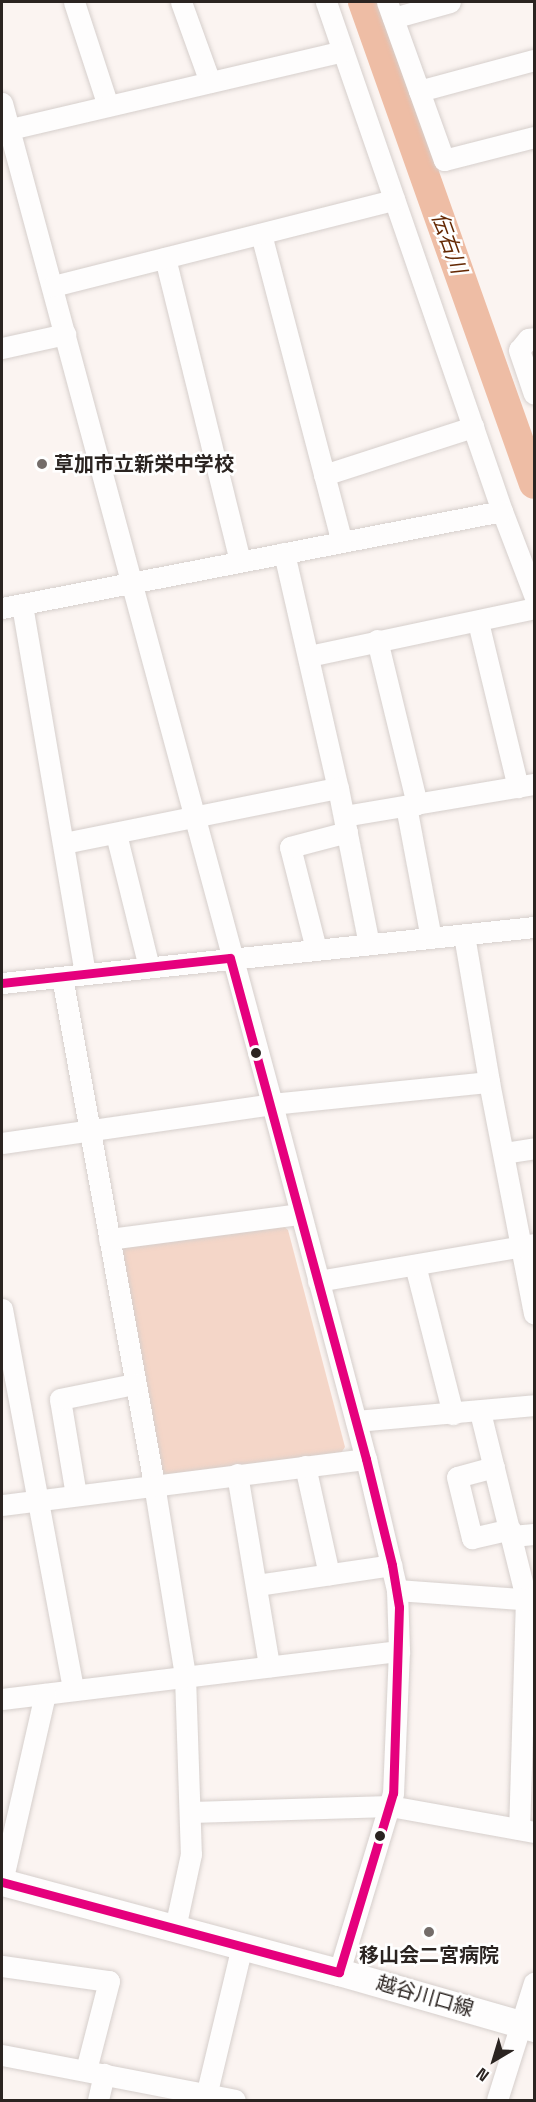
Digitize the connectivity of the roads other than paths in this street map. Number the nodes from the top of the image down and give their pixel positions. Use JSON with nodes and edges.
{"nodes":[{"id":1,"x":74,"y":2,"type":"edge"},
{"id":2,"x":181,"y":2,"type":"edge"},
{"id":3,"x":326,"y":2,"type":"edge"},
{"id":4,"x":450,"y":2,"type":"edge"},
{"id":5,"x":390,"y":10,"type":"edge"},
{"id":6,"x":343,"y":51,"type":"junction"},
{"id":7,"x":534,"y":60,"type":"edge"},
{"id":8,"x":210,"y":82,"type":"junction"},
{"id":9,"x":419,"y":91,"type":"junction"},
{"id":10,"x":2,"y":103,"type":"edge"},
{"id":11,"x":108,"y":106,"type":"junction"},
{"id":12,"x":6,"y":130,"type":"edge"},
{"id":13,"x":534,"y":137,"type":"edge"},
{"id":14,"x":394,"y":200,"type":"junction"},
{"id":15,"x":261,"y":234,"type":"junction"},
{"id":16,"x":165,"y":258,"type":"junction"},
{"id":17,"x":53,"y":286,"type":"junction"},
{"id":18,"x":65,"y":334,"type":"junction"},
{"id":19,"x":534,"y":338,"type":"edge"},
{"id":20,"x":2,"y":348,"type":"edge"},
{"id":21,"x":534,"y":394,"type":"edge"},
{"id":22,"x":473,"y":427,"type":"junction"},
{"id":23,"x":324,"y":475,"type":"junction"},
{"id":24,"x":502,"y":511,"type":"junction"},
{"id":25,"x":342,"y":542,"type":"junction"},
{"id":26,"x":284,"y":553,"type":"junction"},
{"id":27,"x":240,"y":561,"type":"junction"},
{"id":28,"x":132,"y":582,"type":"junction"},
{"id":29,"x":534,"y":595,"type":"edge"},
{"id":30,"x":12,"y":607,"type":"edge"},
{"id":31,"x":534,"y":608,"type":"edge"},
{"id":32,"x":478,"y":622,"type":"junction"},
{"id":33,"x":377,"y":640,"type":"junction"},
{"id":34,"x":309,"y":656,"type":"junction"},
{"id":35,"x":526,"y":786,"type":"edge"},
{"id":36,"x":338,"y":788,"type":"junction"},
{"id":37,"x":411,"y":805,"type":"junction"},
{"id":38,"x":194,"y":819,"type":"junction"},
{"id":39,"x":346,"y":824,"type":"junction"},
{"id":40,"x":116,"y":834,"type":"junction"},
{"id":41,"x":64,"y":843,"type":"junction"},
{"id":42,"x":534,"y":927,"type":"edge"},
{"id":43,"x":464,"y":935,"type":"junction"},
{"id":44,"x":431,"y":938,"type":"junction"},
{"id":45,"x":369,"y":944,"type":"junction"},
{"id":46,"x":316,"y":949,"type":"junction"},
{"id":47,"x":230,"y":958,"type":"junction"},
{"id":48,"x":149,"y":967,"type":"junction"},
{"id":49,"x":85,"y":974,"type":"junction"},
{"id":50,"x":62,"y":977,"type":"junction"},
{"id":51,"x":2,"y":983,"type":"edge"},
{"id":52,"x":489,"y":1082,"type":"junction"},
{"id":53,"x":272,"y":1104,"type":"junction"},
{"id":54,"x":88,"y":1131,"type":"junction"},
{"id":55,"x":2,"y":1143,"type":"edge"},
{"id":56,"x":534,"y":1148,"type":"edge"},
{"id":57,"x":504,"y":1154,"type":"junction"},
{"id":58,"x":299,"y":1214,"type":"junction"},
{"id":59,"x":109,"y":1239,"type":"junction"},
{"id":60,"x":529,"y":1246,"type":"edge"},
{"id":61,"x":415,"y":1265,"type":"junction"},
{"id":62,"x":318,"y":1281,"type":"junction"},
{"id":63,"x":2,"y":1309,"type":"edge"},
{"id":64,"x":534,"y":1314,"type":"edge"},
{"id":65,"x":134,"y":1384,"type":"junction"},
{"id":66,"x":534,"y":1405,"type":"edge"},
{"id":67,"x":480,"y":1412,"type":"junction"},
{"id":68,"x":453,"y":1414,"type":"junction"},
{"id":69,"x":356,"y":1421,"type":"junction"},
{"id":70,"x":366,"y":1459,"type":"junction"},
{"id":71,"x":304,"y":1467,"type":"junction"},
{"id":72,"x":494,"y":1467,"type":"junction"},
{"id":73,"x":237,"y":1474,"type":"junction"},
{"id":74,"x":154,"y":1484,"type":"junction"},
{"id":75,"x":76,"y":1495,"type":"junction"},
{"id":76,"x":38,"y":1500,"type":"junction"},
{"id":77,"x":2,"y":1505,"type":"edge"},
{"id":78,"x":511,"y":1533,"type":"junction"},
{"id":79,"x":534,"y":1534,"type":"edge"},
{"id":80,"x":392,"y":1565,"type":"junction"},
{"id":81,"x":329,"y":1574,"type":"junction"},
{"id":82,"x":257,"y":1586,"type":"junction"},
{"id":83,"x":397,"y":1590,"type":"junction"},
{"id":84,"x":530,"y":1599,"type":"edge"},
{"id":85,"x":399,"y":1651,"type":"junction"},
{"id":86,"x":269,"y":1666,"type":"junction"},
{"id":87,"x":185,"y":1676,"type":"junction"},
{"id":88,"x":73,"y":1689,"type":"junction"},
{"id":89,"x":45,"y":1694,"type":"junction"},
{"id":90,"x":2,"y":1699,"type":"edge"},
{"id":91,"x":528,"y":1718,"type":"edge"},
{"id":92,"x":390,"y":1806,"type":"junction"},
{"id":93,"x":191,"y":1812,"type":"junction"},
{"id":94,"x":527,"y":1831,"type":"edge"},
{"id":95,"x":2,"y":1882,"type":"edge"},
{"id":96,"x":175,"y":1928,"type":"junction"},
{"id":97,"x":242,"y":1946,"type":"junction"},
{"id":98,"x":2,"y":1966,"type":"edge"},
{"id":99,"x":339,"y":1972,"type":"junction"},
{"id":100,"x":534,"y":1983,"type":"edge"},
{"id":101,"x":528,"y":2026,"type":"edge"},
{"id":102,"x":2,"y":2055,"type":"edge"},
{"id":103,"x":95,"y":2072,"type":"junction"},
{"id":104,"x":206,"y":2097,"type":"edge"},
{"id":105,"x":98,"y":2100,"type":"edge"},
{"id":106,"x":235,"y":2100,"type":"edge"},
{"id":107,"x":497,"y":2100,"type":"edge"}],
"edges":[{"from":1,"to":11,"type":"street"},
{"from":2,"to":8,"type":"street"},
{"from":3,"to":6,"type":"street"},
{"from":4,"to":5,"type":"street"},
{"from":5,"to":9,"type":"street"},
{"from":6,"to":8,"type":"street"},
{"from":6,"to":14,"type":"street"},
{"from":7,"to":9,"type":"street"},
{"from":8,"to":11,"type":"street"},
{"from":9,"to":13,"type":"street"},
{"from":10,"to":12,"type":"street"},
{"from":11,"to":12,"type":"street"},
{"from":12,"to":17,"type":"street"},
{"from":14,"to":15,"type":"street"},
{"from":14,"to":22,"type":"street"},
{"from":15,"to":16,"type":"street"},
{"from":15,"to":23,"type":"street"},
{"from":16,"to":17,"type":"street"},
{"from":16,"to":27,"type":"street"},
{"from":17,"to":18,"type":"street"},
{"from":18,"to":20,"type":"street"},
{"from":18,"to":28,"type":"street"},
{"from":19,"to":21,"type":"street"},
{"from":22,"to":23,"type":"street"},
{"from":22,"to":24,"type":"street"},
{"from":23,"to":25,"type":"street"},
{"from":24,"to":25,"type":"street"},
{"from":24,"to":29,"type":"street"},
{"from":25,"to":26,"type":"street"},
{"from":26,"to":27,"type":"street"},
{"from":26,"to":34,"type":"street"},
{"from":27,"to":28,"type":"street"},
{"from":28,"to":30,"type":"street"},
{"from":28,"to":38,"type":"street"},
{"from":30,"to":41,"type":"street"},
{"from":31,"to":32,"type":"street"},
{"from":32,"to":33,"type":"street"},
{"from":32,"to":35,"type":"street"},
{"from":33,"to":34,"type":"street"},
{"from":33,"to":37,"type":"street"},
{"from":34,"to":36,"type":"street"},
{"from":35,"to":37,"type":"street"},
{"from":36,"to":38,"type":"street"},
{"from":36,"to":39,"type":"street"},
{"from":37,"to":39,"type":"street"},
{"from":37,"to":44,"type":"street"},
{"from":38,"to":40,"type":"street"},
{"from":38,"to":47,"type":"street"},
{"from":39,"to":45,"type":"street"},
{"from":39,"to":46,"type":"street"},
{"from":40,"to":41,"type":"street"},
{"from":40,"to":48,"type":"street"},
{"from":41,"to":49,"type":"street"},
{"from":42,"to":43,"type":"street"},
{"from":43,"to":44,"type":"street"},
{"from":43,"to":52,"type":"street"},
{"from":44,"to":45,"type":"street"},
{"from":45,"to":46,"type":"street"},
{"from":46,"to":47,"type":"street"},
{"from":47,"to":48,"type":"street"},
{"from":47,"to":53,"type":"street"},
{"from":48,"to":49,"type":"street"},
{"from":49,"to":50,"type":"street"},
{"from":50,"to":51,"type":"street"},
{"from":50,"to":54,"type":"street"},
{"from":52,"to":53,"type":"street"},
{"from":52,"to":57,"type":"street"},
{"from":53,"to":54,"type":"street"},
{"from":53,"to":58,"type":"street"},
{"from":54,"to":55,"type":"street"},
{"from":54,"to":59,"type":"street"},
{"from":56,"to":57,"type":"street"},
{"from":57,"to":60,"type":"street"},
{"from":58,"to":59,"type":"street"},
{"from":58,"to":62,"type":"street"},
{"from":59,"to":65,"type":"street"},
{"from":60,"to":61,"type":"street"},
{"from":60,"to":64,"type":"street"},
{"from":61,"to":62,"type":"street"},
{"from":61,"to":68,"type":"street"},
{"from":62,"to":69,"type":"street"},
{"from":63,"to":76,"type":"street"},
{"from":65,"to":74,"type":"street"},
{"from":65,"to":75,"type":"street"},
{"from":66,"to":67,"type":"street"},
{"from":67,"to":68,"type":"street"},
{"from":67,"to":72,"type":"street"},
{"from":68,"to":69,"type":"street"},
{"from":69,"to":70,"type":"street"},
{"from":70,"to":71,"type":"street"},
{"from":70,"to":80,"type":"street"},
{"from":71,"to":73,"type":"street"},
{"from":71,"to":81,"type":"street"},
{"from":72,"to":78,"type":"street"},
{"from":72,"to":78,"type":"street"},
{"from":73,"to":74,"type":"street"},
{"from":73,"to":82,"type":"street"},
{"from":74,"to":75,"type":"street"},
{"from":74,"to":87,"type":"street"},
{"from":75,"to":76,"type":"street"},
{"from":76,"to":77,"type":"street"},
{"from":76,"to":88,"type":"street"},
{"from":78,"to":79,"type":"street"},
{"from":78,"to":84,"type":"street"},
{"from":80,"to":81,"type":"street"},
{"from":80,"to":83,"type":"street"},
{"from":81,"to":82,"type":"street"},
{"from":82,"to":86,"type":"street"},
{"from":83,"to":84,"type":"street"},
{"from":83,"to":85,"type":"street"},
{"from":84,"to":91,"type":"street"},
{"from":85,"to":86,"type":"street"},
{"from":85,"to":92,"type":"street"},
{"from":86,"to":87,"type":"street"},
{"from":87,"to":88,"type":"street"},
{"from":87,"to":93,"type":"street"},
{"from":88,"to":89,"type":"street"},
{"from":89,"to":90,"type":"street"},
{"from":89,"to":95,"type":"street"},
{"from":91,"to":94,"type":"street"},
{"from":92,"to":93,"type":"street"},
{"from":92,"to":94,"type":"street"},
{"from":92,"to":99,"type":"street"},
{"from":93,"to":96,"type":"street"},
{"from":95,"to":96,"type":"main road","name":"越谷川口線"},
{"from":96,"to":97,"type":"main road","name":"越谷川口線"},
{"from":97,"to":99,"type":"main road","name":"越谷川口線"},
{"from":97,"to":104,"type":"street"},
{"from":98,"to":103,"type":"street"},
{"from":99,"to":101,"type":"main road","name":"越谷川口線"},
{"from":100,"to":101,"type":"street"},
{"from":101,"to":107,"type":"street"},
{"from":102,"to":103,"type":"street"},
{"from":103,"to":104,"type":"street"},
{"from":103,"to":105,"type":"street"},
{"from":104,"to":106,"type":"street"}]}
